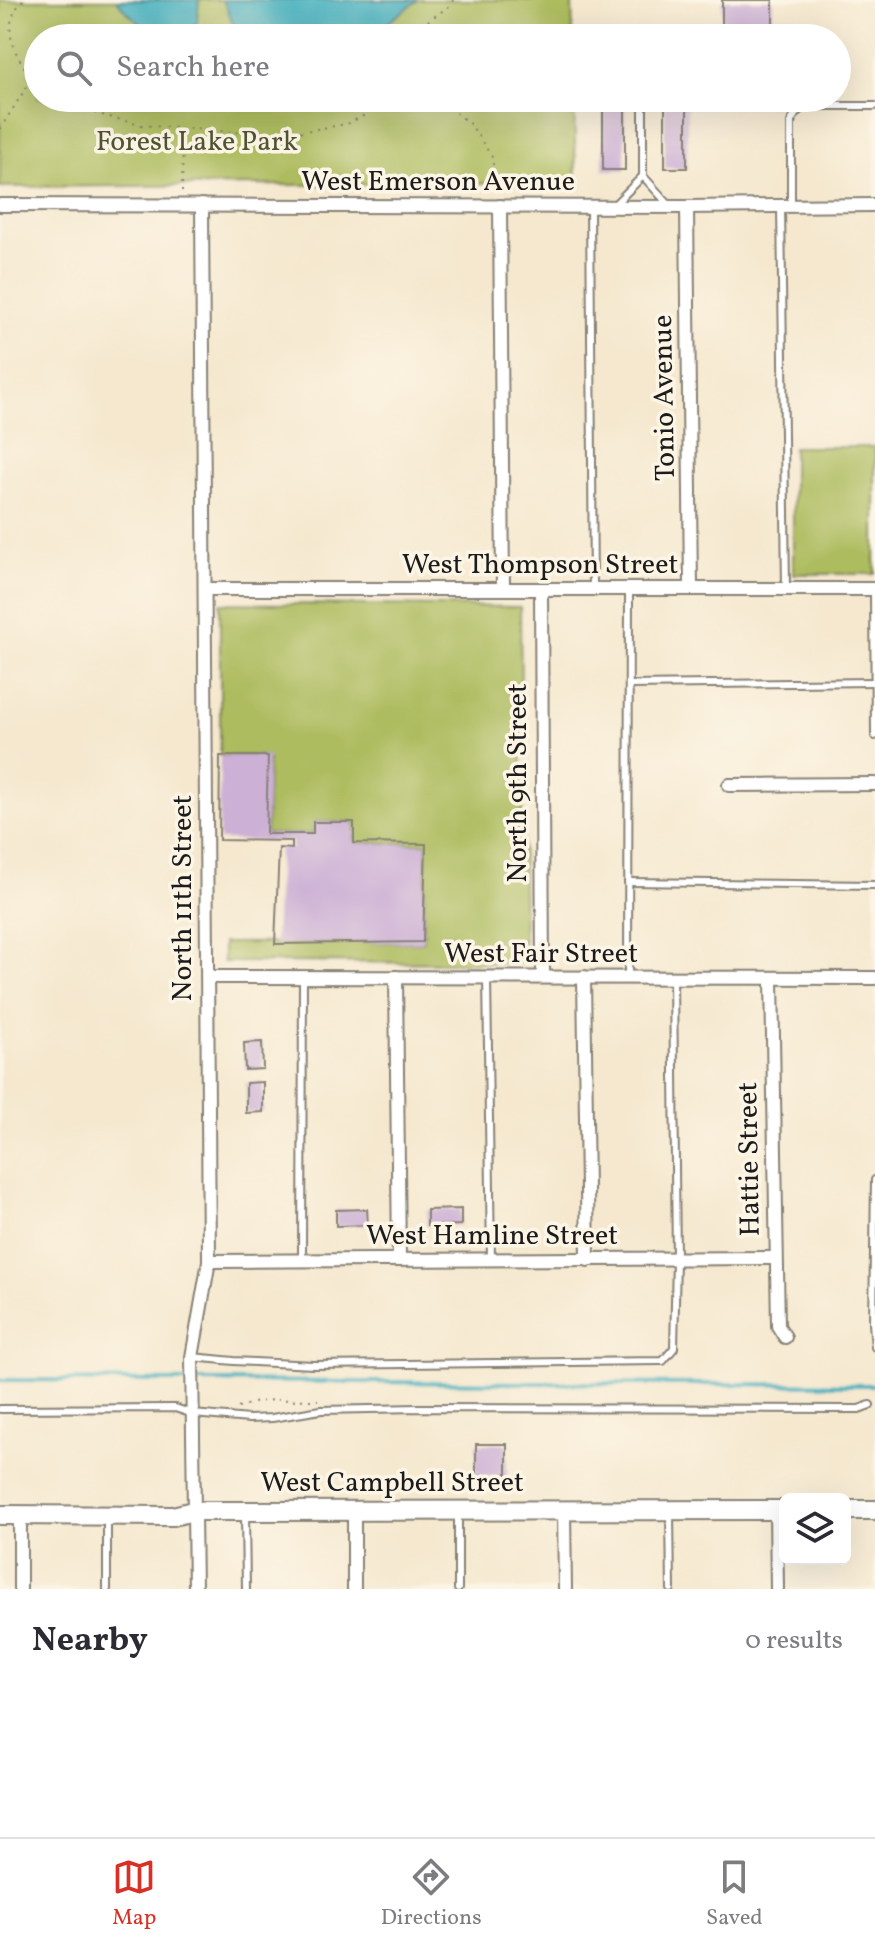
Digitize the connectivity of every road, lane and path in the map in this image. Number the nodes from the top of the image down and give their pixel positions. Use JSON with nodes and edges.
{"nodes":[{"id":1,"x":23,"y":0,"type":"edge"},
{"id":2,"x":453,"y":0,"type":"edge"},
{"id":3,"x":10,"y":8,"type":"dead end"},
{"id":4,"x":423,"y":24,"type":"edge"},
{"id":5,"x":5,"y":42,"type":"dead end"},
{"id":6,"x":24,"y":67,"type":"edge"},
{"id":7,"x":24,"y":91,"type":"edge"},
{"id":8,"x":851,"y":106,"type":"edge"},
{"id":9,"x":875,"y":106,"type":"edge"},
{"id":10,"x":93,"y":112,"type":"edge"},
{"id":11,"x":368,"y":112,"type":"edge"},
{"id":12,"x":455,"y":112,"type":"edge"},
{"id":13,"x":643,"y":112,"type":"edge"},
{"id":14,"x":795,"y":112,"type":"edge"},
{"id":15,"x":183,"y":128,"type":"junction"},
{"id":16,"x":0,"y":129,"type":"edge"},
{"id":17,"x":643,"y":176,"type":"junction"},
{"id":18,"x":182,"y":197,"type":"dead end"},
{"id":19,"x":0,"y":205,"type":"edge"},
{"id":20,"x":202,"y":205,"type":"junction"},
{"id":21,"x":875,"y":205,"type":"edge"},
{"id":22,"x":500,"y":206,"type":"junction"},
{"id":23,"x":786,"y":206,"type":"junction"},
{"id":24,"x":590,"y":207,"type":"junction"},
{"id":25,"x":613,"y":207,"type":"junction"},
{"id":26,"x":671,"y":207,"type":"junction"},
{"id":27,"x":687,"y":207,"type":"junction"},
{"id":28,"x":691,"y":588,"type":"junction"},
{"id":29,"x":206,"y":589,"type":"junction"},
{"id":30,"x":503,"y":589,"type":"junction"},
{"id":31,"x":541,"y":589,"type":"junction"},
{"id":32,"x":593,"y":589,"type":"junction"},
{"id":33,"x":629,"y":589,"type":"junction"},
{"id":34,"x":786,"y":589,"type":"junction"},
{"id":35,"x":874,"y":589,"type":"edge"},
{"id":36,"x":874,"y":682,"type":"edge"},
{"id":37,"x":629,"y":685,"type":"junction"},
{"id":38,"x":875,"y":736,"type":"edge"},
{"id":39,"x":875,"y":784,"type":"edge"},
{"id":40,"x":729,"y":785,"type":"dead end"},
{"id":41,"x":628,"y":882,"type":"junction"},
{"id":42,"x":875,"y":883,"type":"edge"},
{"id":43,"x":208,"y":977,"type":"junction"},
{"id":44,"x":303,"y":977,"type":"junction"},
{"id":45,"x":396,"y":977,"type":"junction"},
{"id":46,"x":487,"y":977,"type":"junction"},
{"id":47,"x":543,"y":977,"type":"junction"},
{"id":48,"x":584,"y":977,"type":"junction"},
{"id":49,"x":628,"y":978,"type":"junction"},
{"id":50,"x":673,"y":978,"type":"junction"},
{"id":51,"x":875,"y":978,"type":"edge"},
{"id":52,"x":772,"y":979,"type":"junction"},
{"id":53,"x":875,"y":1180,"type":"edge"},
{"id":54,"x":775,"y":1258,"type":"junction"},
{"id":55,"x":676,"y":1259,"type":"junction"},
{"id":56,"x":399,"y":1260,"type":"junction"},
{"id":57,"x":491,"y":1260,"type":"junction"},
{"id":58,"x":588,"y":1260,"type":"junction"},
{"id":59,"x":209,"y":1261,"type":"junction"},
{"id":60,"x":302,"y":1261,"type":"junction"},
{"id":61,"x":874,"y":1297,"type":"edge"},
{"id":62,"x":785,"y":1337,"type":"dead end"},
{"id":63,"x":875,"y":1347,"type":"edge"},
{"id":64,"x":192,"y":1363,"type":"junction"},
{"id":65,"x":870,"y":1405,"type":"dead end"},
{"id":66,"x":0,"y":1409,"type":"edge"},
{"id":67,"x":192,"y":1409,"type":"junction"},
{"id":68,"x":564,"y":1510,"type":"junction"},
{"id":69,"x":670,"y":1510,"type":"junction"},
{"id":70,"x":779,"y":1510,"type":"edge"},
{"id":71,"x":851,"y":1510,"type":"edge"},
{"id":72,"x":875,"y":1510,"type":"edge"},
{"id":73,"x":193,"y":1511,"type":"junction"},
{"id":74,"x":245,"y":1511,"type":"junction"},
{"id":75,"x":354,"y":1511,"type":"junction"},
{"id":76,"x":458,"y":1511,"type":"junction"},
{"id":77,"x":0,"y":1515,"type":"edge"},
{"id":78,"x":20,"y":1515,"type":"junction"},
{"id":79,"x":107,"y":1516,"type":"junction"},
{"id":80,"x":779,"y":1536,"type":"edge"},
{"id":81,"x":20,"y":1589,"type":"edge"},
{"id":82,"x":107,"y":1589,"type":"edge"},
{"id":83,"x":195,"y":1589,"type":"edge"},
{"id":84,"x":246,"y":1589,"type":"edge"},
{"id":85,"x":354,"y":1589,"type":"edge"},
{"id":86,"x":458,"y":1589,"type":"edge"},
{"id":87,"x":565,"y":1589,"type":"edge"},
{"id":88,"x":671,"y":1589,"type":"edge"},
{"id":89,"x":777,"y":1589,"type":"edge"}],
"edges":[{"from":1,"to":3,"type":"path"},
{"from":2,"to":4,"type":"path"},
{"from":5,"to":6,"type":"path"},
{"from":7,"to":16,"type":"path"},
{"from":8,"to":9,"type":"lane"},
{"from":10,"to":15,"type":"path"},
{"from":11,"to":15,"type":"path"},
{"from":12,"to":22,"type":"path"},
{"from":13,"to":17,"type":"lane"},
{"from":14,"to":23,"type":"lane"},
{"from":15,"to":18,"type":"path"},
{"from":17,"to":25,"type":"lane"},
{"from":17,"to":26,"type":"lane"},
{"from":19,"to":20,"type":"street","name":"West Emerson Avenue"},
{"from":20,"to":22,"type":"street","name":"West Emerson Avenue"},
{"from":20,"to":29,"type":"street","name":"North 11th Street"},
{"from":21,"to":23,"type":"street","name":"West Emerson Avenue"},
{"from":22,"to":24,"type":"street","name":"West Emerson Avenue"},
{"from":22,"to":30,"type":"street"},
{"from":23,"to":27,"type":"street","name":"West Emerson Avenue"},
{"from":23,"to":34,"type":"lane"},
{"from":24,"to":25,"type":"street","name":"West Emerson Avenue"},
{"from":24,"to":32,"type":"lane"},
{"from":25,"to":26,"type":"street","name":"West Emerson Avenue"},
{"from":26,"to":27,"type":"street","name":"West Emerson Avenue"},
{"from":27,"to":28,"type":"street","name":"Tonio Avenue"},
{"from":28,"to":33,"type":"street","name":"West Thompson Street"},
{"from":28,"to":34,"type":"street","name":"West Thompson Street"},
{"from":29,"to":30,"type":"street","name":"West Thompson Street"},
{"from":29,"to":43,"type":"street","name":"North 11th Street"},
{"from":30,"to":31,"type":"street","name":"West Thompson Street"},
{"from":31,"to":32,"type":"street","name":"West Thompson Street"},
{"from":31,"to":47,"type":"street","name":"North 9th Street"},
{"from":32,"to":33,"type":"street","name":"West Thompson Street"},
{"from":33,"to":37,"type":"lane"},
{"from":34,"to":35,"type":"street","name":"West Thompson Street"},
{"from":35,"to":36,"type":"lane"},
{"from":36,"to":37,"type":"lane"},
{"from":36,"to":38,"type":"lane"},
{"from":37,"to":41,"type":"lane"},
{"from":39,"to":40,"type":"street"},
{"from":41,"to":42,"type":"lane"},
{"from":41,"to":49,"type":"lane"},
{"from":43,"to":44,"type":"street","name":"West Fair Street"},
{"from":43,"to":59,"type":"street","name":"North 11th Street"},
{"from":44,"to":45,"type":"street","name":"West Fair Street"},
{"from":44,"to":60,"type":"lane"},
{"from":45,"to":46,"type":"street","name":"West Fair Street"},
{"from":45,"to":56,"type":"street"},
{"from":46,"to":47,"type":"street","name":"West Fair Street"},
{"from":46,"to":57,"type":"lane"},
{"from":47,"to":48,"type":"street","name":"West Fair Street"},
{"from":48,"to":49,"type":"street","name":"West Fair Street"},
{"from":48,"to":58,"type":"street"},
{"from":49,"to":50,"type":"street","name":"West Fair Street"},
{"from":50,"to":52,"type":"street","name":"West Fair Street"},
{"from":50,"to":55,"type":"lane"},
{"from":51,"to":52,"type":"street","name":"West Fair Street"},
{"from":52,"to":54,"type":"street","name":"Hattie Street"},
{"from":53,"to":61,"type":"lane"},
{"from":54,"to":55,"type":"street","name":"West Hamline Street"},
{"from":54,"to":62,"type":"street","name":"Hattie Street"},
{"from":55,"to":58,"type":"street","name":"West Hamline Street"},
{"from":55,"to":64,"type":"lane"},
{"from":56,"to":57,"type":"street","name":"West Hamline Street"},
{"from":56,"to":60,"type":"street","name":"West Hamline Street"},
{"from":57,"to":58,"type":"street","name":"West Hamline Street"},
{"from":59,"to":60,"type":"street","name":"West Hamline Street"},
{"from":59,"to":64,"type":"street","name":"North 11th Street"},
{"from":61,"to":63,"type":"lane"},
{"from":64,"to":67,"type":"street","name":"North 11th Street"},
{"from":65,"to":67,"type":"lane"},
{"from":66,"to":67,"type":"lane"},
{"from":67,"to":73,"type":"street","name":"North 11th Street"},
{"from":68,"to":69,"type":"street","name":"West Campbell Street"},
{"from":68,"to":76,"type":"street","name":"West Campbell Street"},
{"from":68,"to":87,"type":"street"},
{"from":69,"to":70,"type":"street","name":"West Campbell Street"},
{"from":69,"to":88,"type":"lane"},
{"from":71,"to":72,"type":"street"},
{"from":73,"to":74,"type":"street","name":"West Campbell Street"},
{"from":73,"to":79,"type":"street","name":"West Campbell Street"},
{"from":73,"to":83,"type":"street","name":"North 11th Street"},
{"from":74,"to":75,"type":"street","name":"West Campbell Street"},
{"from":74,"to":84,"type":"lane"},
{"from":75,"to":76,"type":"street","name":"West Campbell Street"},
{"from":75,"to":85,"type":"street"},
{"from":76,"to":86,"type":"lane"},
{"from":77,"to":78,"type":"street","name":"West Campbell Street"},
{"from":78,"to":79,"type":"street","name":"West Campbell Street"},
{"from":78,"to":81,"type":"street"},
{"from":79,"to":82,"type":"lane"},
{"from":80,"to":89,"type":"street"}]}
